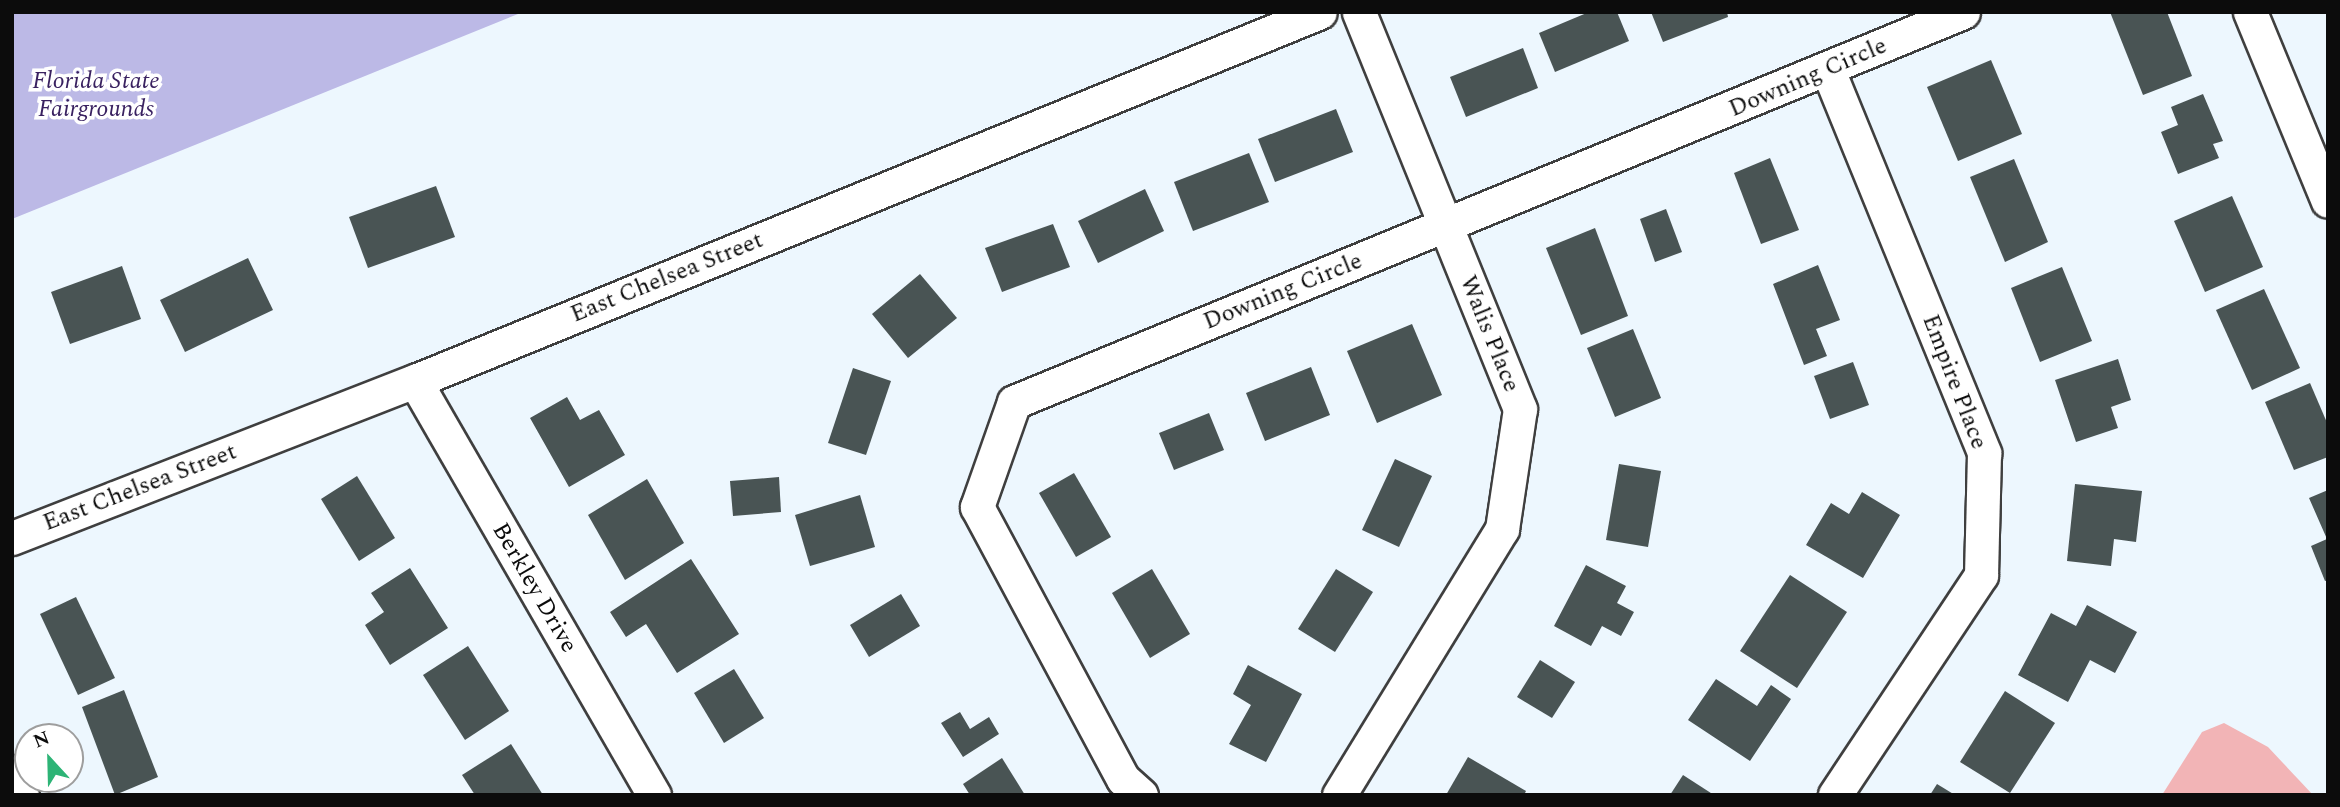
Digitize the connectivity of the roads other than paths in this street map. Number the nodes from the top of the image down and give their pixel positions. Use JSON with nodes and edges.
{"nodes":[{"id":1,"x":1320,"y":12,"type":"edge"},
{"id":2,"x":1359,"y":12,"type":"edge"},
{"id":3,"x":1963,"y":12,"type":"edge"},
{"id":4,"x":2250,"y":12,"type":"edge"},
{"id":5,"x":1828,"y":70,"type":"junction"},
{"id":6,"x":2328,"y":201,"type":"edge"},
{"id":7,"x":1445,"y":226,"type":"junction"},
{"id":8,"x":415,"y":381,"type":"junction"},
{"id":9,"x":12,"y":538,"type":"edge"},
{"id":10,"x":12,"y":772,"type":"edge"},
{"id":11,"x":22,"y":795,"type":"edge"},
{"id":12,"x":654,"y":795,"type":"edge"},
{"id":13,"x":1141,"y":795,"type":"edge"},
{"id":14,"x":1339,"y":795,"type":"edge"},
{"id":15,"x":1835,"y":795,"type":"edge"}],
"edges":[{"from":1,"to":8,"type":"street","name":"East Chelsea Street"},
{"from":2,"to":7,"type":"street","name":"Walis Place"},
{"from":3,"to":5,"type":"street","name":"Downing Circle"},
{"from":4,"to":6,"type":"street"},
{"from":5,"to":7,"type":"street","name":"Downing Circle"},
{"from":5,"to":15,"type":"street","name":"Empire Place"},
{"from":7,"to":13,"type":"street","name":"Downing Circle"},
{"from":7,"to":14,"type":"street","name":"Walis Place"},
{"from":8,"to":9,"type":"street","name":"East Chelsea Street"},
{"from":8,"to":12,"type":"street","name":"Berkley Drive"},
{"from":10,"to":11,"type":"street"}]}
